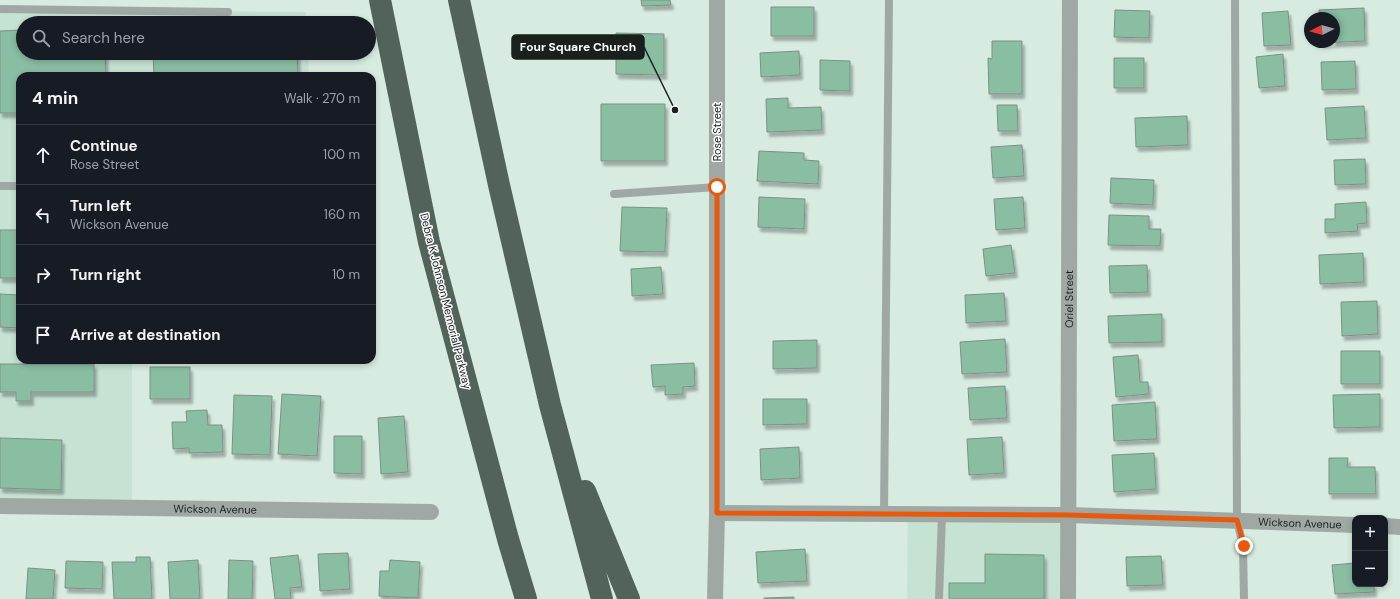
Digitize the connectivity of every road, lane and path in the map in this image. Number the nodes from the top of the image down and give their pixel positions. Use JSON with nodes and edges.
{"nodes":[{"id":1,"x":380,"y":0,"type":"edge"},
{"id":2,"x":459,"y":0,"type":"edge"},
{"id":3,"x":717,"y":0,"type":"edge"},
{"id":4,"x":889,"y":0,"type":"edge"},
{"id":5,"x":1070,"y":0,"type":"edge"},
{"id":6,"x":1235,"y":0,"type":"edge"},
{"id":7,"x":0,"y":9,"type":"edge"},
{"id":8,"x":228,"y":12,"type":"dead end"},
{"id":9,"x":0,"y":186,"type":"edge"},
{"id":10,"x":16,"y":186,"type":"edge"},
{"id":11,"x":717,"y":187,"type":"junction"},
{"id":12,"x":614,"y":194,"type":"dead end"},
{"id":13,"x":550,"y":405,"type":"junction"},
{"id":14,"x":0,"y":506,"type":"edge"},
{"id":15,"x":431,"y":512,"type":"dead end"},
{"id":16,"x":717,"y":513,"type":"junction"},
{"id":17,"x":884,"y":514,"type":"junction"},
{"id":18,"x":942,"y":515,"type":"junction"},
{"id":19,"x":1068,"y":515,"type":"junction"},
{"id":20,"x":1237,"y":520,"type":"junction"},
{"id":21,"x":1352,"y":525,"type":"edge"},
{"id":22,"x":1388,"y":526,"type":"edge"},
{"id":23,"x":1400,"y":527,"type":"edge"},
{"id":24,"x":508,"y":539,"type":"junction"},
{"id":25,"x":519,"y":599,"type":"edge"},
{"id":26,"x":526,"y":599,"type":"edge"},
{"id":27,"x":602,"y":599,"type":"edge"},
{"id":28,"x":629,"y":599,"type":"edge"},
{"id":29,"x":715,"y":599,"type":"edge"},
{"id":30,"x":939,"y":599,"type":"edge"},
{"id":31,"x":1068,"y":599,"type":"edge"},
{"id":32,"x":1244,"y":599,"type":"edge"}],
"edges":[{"from":1,"to":24,"type":"highway","name":"Debra K Johnson Memorial Parkway"},
{"from":2,"to":13,"type":"highway"},
{"from":3,"to":11,"type":"street","name":"Rose Street"},
{"from":4,"to":17,"type":"lane"},
{"from":5,"to":19,"type":"street","name":"Oriel Street"},
{"from":6,"to":20,"type":"lane"},
{"from":7,"to":8,"type":"lane"},
{"from":9,"to":10,"type":"lane"},
{"from":11,"to":12,"type":"lane"},
{"from":11,"to":16,"type":"street","name":"Rose Street"},
{"from":13,"to":27,"type":"highway"},
{"from":13,"to":28,"type":"highway"},
{"from":14,"to":15,"type":"street","name":"Wickson Avenue"},
{"from":16,"to":17,"type":"street","name":"Wickson Avenue"},
{"from":16,"to":29,"type":"street","name":"Rose Street"},
{"from":17,"to":18,"type":"street","name":"Wickson Avenue"},
{"from":18,"to":19,"type":"street","name":"Wickson Avenue"},
{"from":18,"to":30,"type":"lane"},
{"from":19,"to":20,"type":"street","name":"Wickson Avenue"},
{"from":19,"to":31,"type":"street","name":"Oriel Street"},
{"from":20,"to":21,"type":"street","name":"Wickson Avenue"},
{"from":20,"to":32,"type":"lane"},
{"from":22,"to":23,"type":"street"},
{"from":24,"to":25,"type":"highway"},
{"from":24,"to":26,"type":"highway","name":"Debra K Johnson Memorial Parkway"}]}
